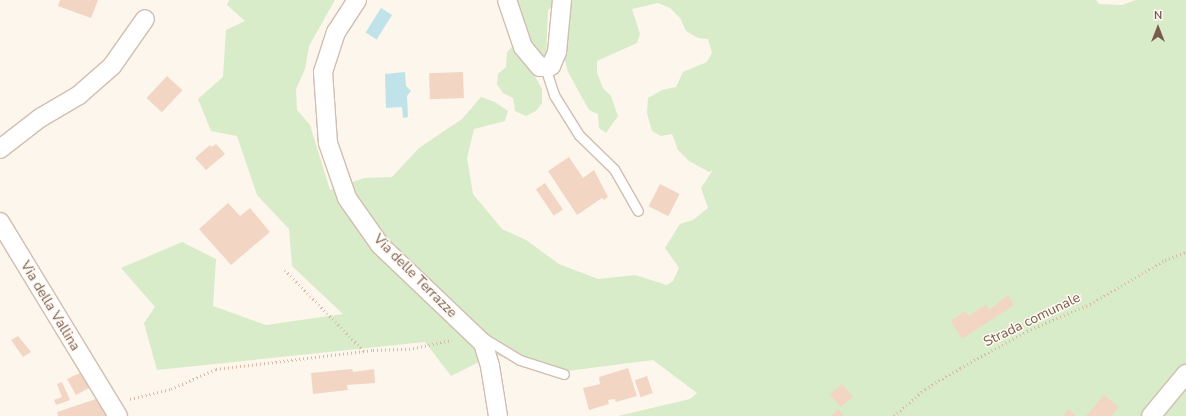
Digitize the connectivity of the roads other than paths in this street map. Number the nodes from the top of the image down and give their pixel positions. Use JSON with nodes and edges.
{"nodes":[{"id":1,"x":357,"y":0,"type":"edge"},
{"id":2,"x":507,"y":0,"type":"edge"},
{"id":3,"x":562,"y":0,"type":"edge"},
{"id":4,"x":145,"y":19,"type":"dead end"},
{"id":5,"x":546,"y":67,"type":"junction"},
{"id":6,"x":0,"y":149,"type":"edge"},
{"id":7,"x":638,"y":211,"type":"dead end"},
{"id":8,"x":0,"y":222,"type":"edge"},
{"id":9,"x":471,"y":330,"type":"junction"},
{"id":10,"x":564,"y":374,"type":"dead end"},
{"id":11,"x":1186,"y":374,"type":"edge"},
{"id":12,"x":118,"y":416,"type":"edge"},
{"id":13,"x":498,"y":416,"type":"edge"},
{"id":14,"x":1151,"y":416,"type":"edge"}],
"edges":[{"from":1,"to":9,"type":"street","name":"Via delle Terrazze"},
{"from":2,"to":5,"type":"street"},
{"from":3,"to":5,"type":"street"},
{"from":4,"to":6,"type":"street"},
{"from":5,"to":7,"type":"lane"},
{"from":8,"to":12,"type":"street","name":"Via della Vallina"},
{"from":9,"to":10,"type":"lane"},
{"from":9,"to":13,"type":"street","name":"Via delle Terrazze"},
{"from":11,"to":14,"type":"street"}]}
